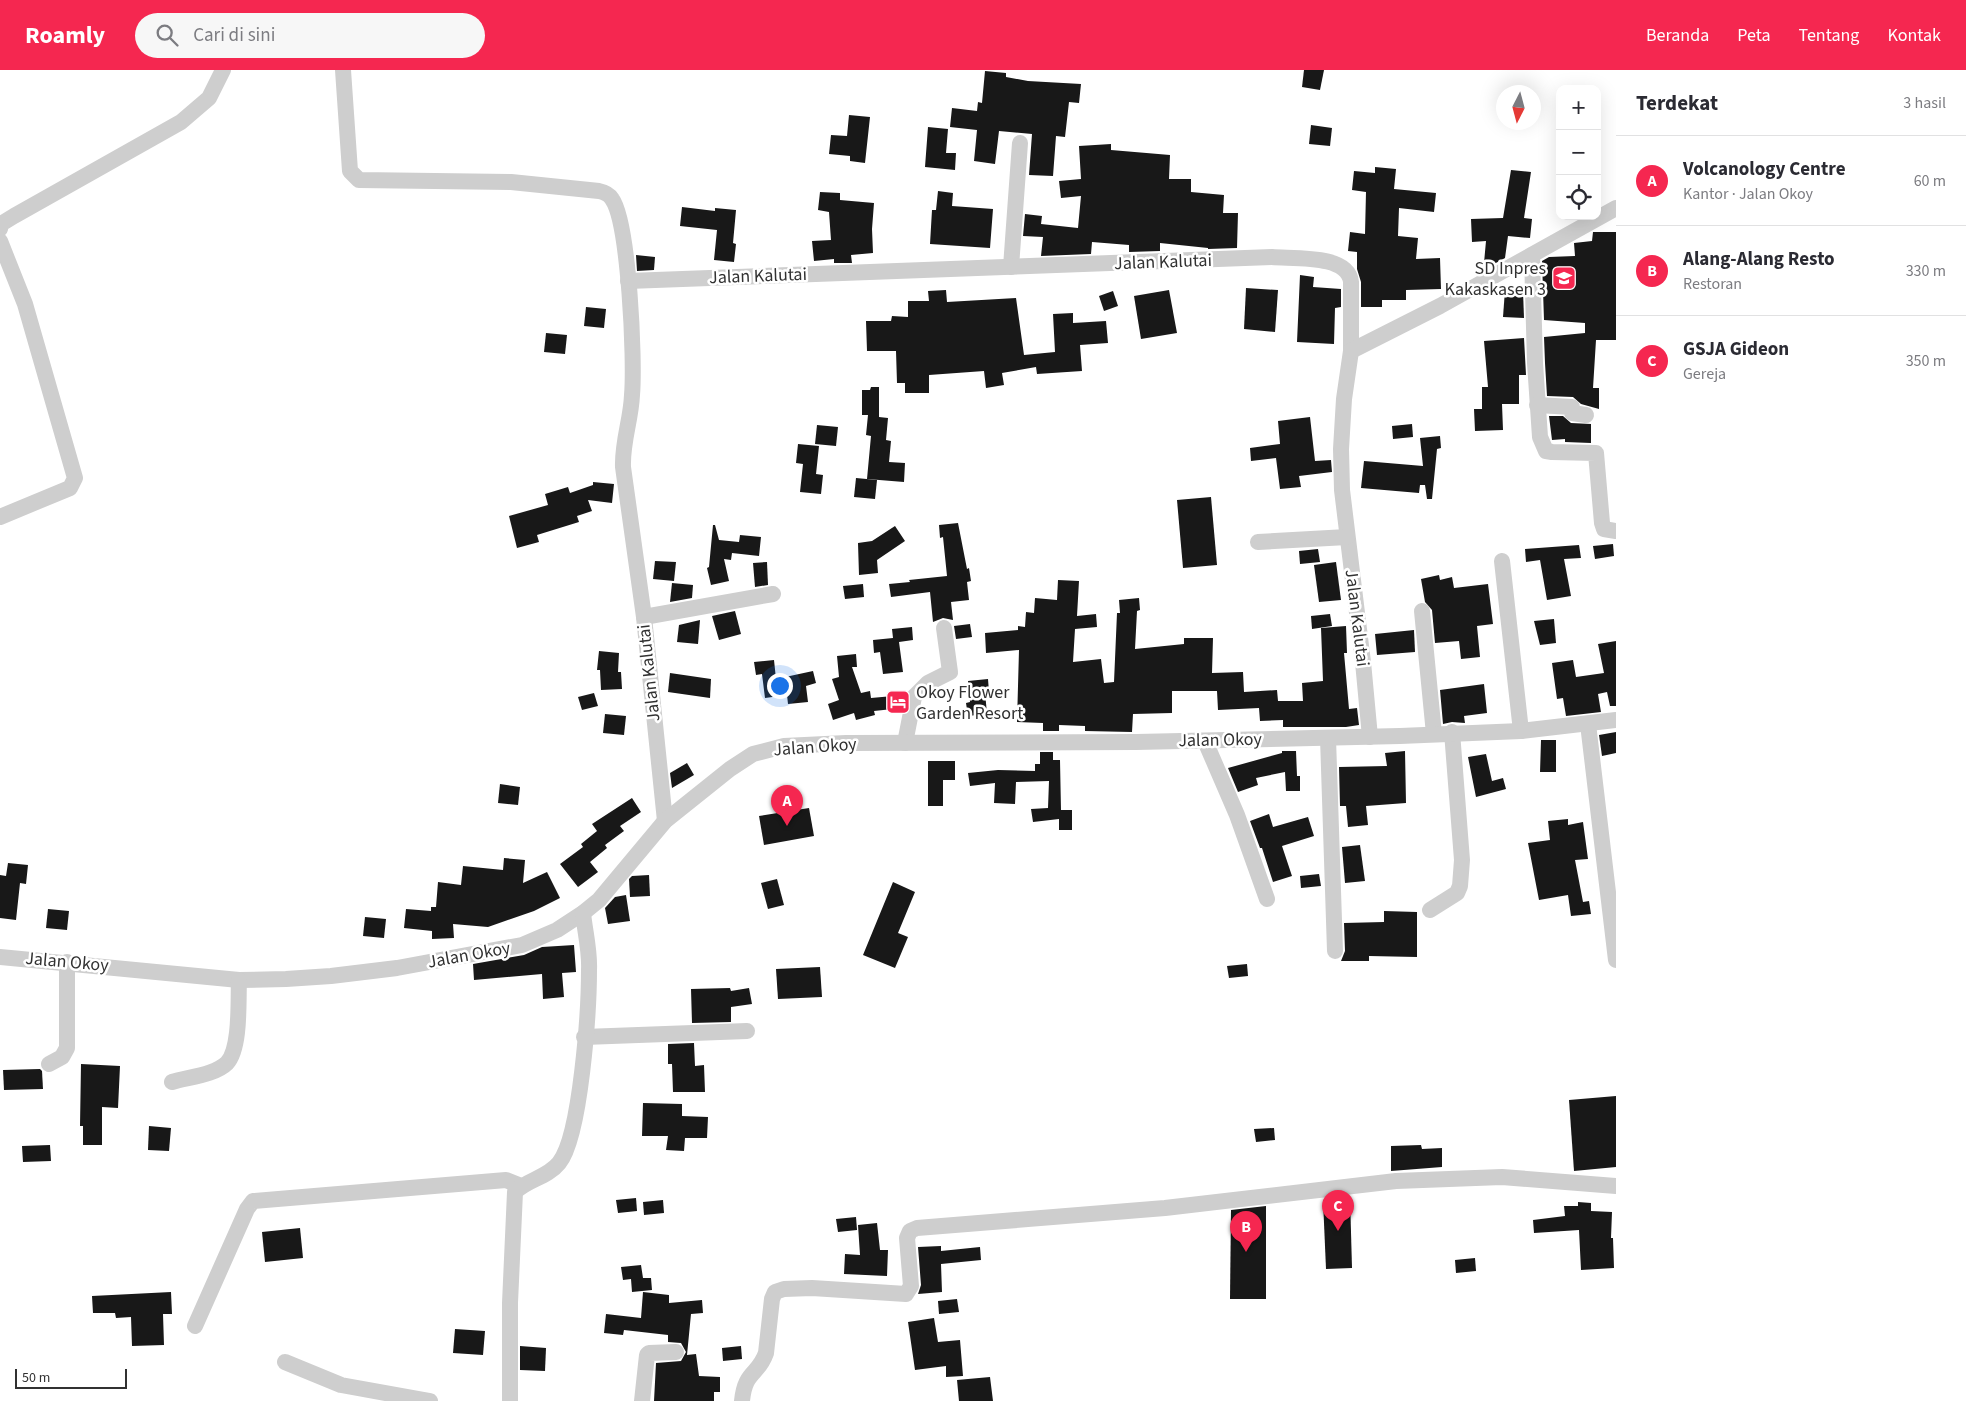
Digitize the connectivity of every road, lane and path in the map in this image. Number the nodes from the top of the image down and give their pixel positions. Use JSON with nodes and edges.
{"nodes":[{"id":1,"x":224,"y":70,"type":"edge"},
{"id":2,"x":343,"y":70,"type":"edge"},
{"id":3,"x":1020,"y":143,"type":"dead end"},
{"id":4,"x":1616,"y":208,"type":"edge"},
{"id":5,"x":0,"y":228,"type":"edge"},
{"id":6,"x":0,"y":241,"type":"edge"},
{"id":7,"x":1532,"y":255,"type":"junction"},
{"id":8,"x":1011,"y":267,"type":"junction"},
{"id":9,"x":628,"y":281,"type":"junction"},
{"id":10,"x":1351,"y":351,"type":"junction"},
{"id":11,"x":1538,"y":405,"type":"junction"},
{"id":12,"x":1586,"y":415,"type":"dead end"},
{"id":13,"x":0,"y":517,"type":"edge"},
{"id":14,"x":1616,"y":531,"type":"edge"},
{"id":15,"x":1347,"y":537,"type":"junction"},
{"id":16,"x":1258,"y":542,"type":"dead end"},
{"id":17,"x":1502,"y":561,"type":"dead end"},
{"id":18,"x":773,"y":594,"type":"dead end"},
{"id":19,"x":1422,"y":612,"type":"dead end"},
{"id":20,"x":644,"y":616,"type":"junction"},
{"id":21,"x":944,"y":628,"type":"dead end"},
{"id":22,"x":1616,"y":720,"type":"edge"},
{"id":23,"x":1588,"y":724,"type":"junction"},
{"id":24,"x":1521,"y":730,"type":"junction"},
{"id":25,"x":1452,"y":732,"type":"junction"},
{"id":26,"x":1434,"y":734,"type":"junction"},
{"id":27,"x":1370,"y":737,"type":"junction"},
{"id":28,"x":1328,"y":738,"type":"junction"},
{"id":29,"x":1205,"y":741,"type":"junction"},
{"id":30,"x":905,"y":743,"type":"junction"},
{"id":31,"x":665,"y":821,"type":"junction"},
{"id":32,"x":1268,"y":900,"type":"dead end"},
{"id":33,"x":1430,"y":910,"type":"dead end"},
{"id":34,"x":583,"y":913,"type":"junction"},
{"id":35,"x":1335,"y":951,"type":"dead end"},
{"id":36,"x":0,"y":957,"type":"edge"},
{"id":37,"x":1616,"y":960,"type":"edge"},
{"id":38,"x":66,"y":962,"type":"junction"},
{"id":39,"x":238,"y":980,"type":"junction"},
{"id":40,"x":747,"y":1032,"type":"dead end"},
{"id":41,"x":584,"y":1037,"type":"junction"},
{"id":42,"x":49,"y":1064,"type":"dead end"},
{"id":43,"x":172,"y":1082,"type":"dead end"},
{"id":44,"x":521,"y":1186,"type":"junction"},
{"id":45,"x":1616,"y":1186,"type":"edge"},
{"id":46,"x":195,"y":1326,"type":"dead end"},
{"id":47,"x":676,"y":1352,"type":"dead end"},
{"id":48,"x":285,"y":1362,"type":"dead end"},
{"id":49,"x":430,"y":1401,"type":"edge"},
{"id":50,"x":510,"y":1401,"type":"edge"},
{"id":51,"x":642,"y":1401,"type":"edge"},
{"id":52,"x":742,"y":1401,"type":"edge"}],
"edges":[{"from":1,"to":5,"type":"street"},
{"from":2,"to":9,"type":"street"},
{"from":3,"to":8,"type":"street"},
{"from":4,"to":7,"type":"street"},
{"from":6,"to":13,"type":"street"},
{"from":7,"to":10,"type":"street"},
{"from":7,"to":11,"type":"street"},
{"from":8,"to":9,"type":"street","name":"Jalan Kalutai"},
{"from":8,"to":10,"type":"street","name":"Jalan Kalutai"},
{"from":9,"to":20,"type":"street","name":"Jalan Kalutai"},
{"from":10,"to":15,"type":"street","name":"Jalan Kalutai"},
{"from":11,"to":12,"type":"street"},
{"from":11,"to":14,"type":"street"},
{"from":15,"to":16,"type":"street"},
{"from":15,"to":27,"type":"street","name":"Jalan Kalutai"},
{"from":17,"to":24,"type":"street"},
{"from":18,"to":20,"type":"street"},
{"from":19,"to":26,"type":"street"},
{"from":20,"to":31,"type":"street","name":"Jalan Kalutai"},
{"from":21,"to":30,"type":"street"},
{"from":22,"to":23,"type":"street","name":"Jalan Okoy"},
{"from":23,"to":24,"type":"street","name":"Jalan Okoy"},
{"from":23,"to":37,"type":"street"},
{"from":24,"to":25,"type":"street","name":"Jalan Okoy"},
{"from":25,"to":26,"type":"street","name":"Jalan Okoy"},
{"from":25,"to":33,"type":"street"},
{"from":26,"to":27,"type":"street","name":"Jalan Okoy"},
{"from":27,"to":28,"type":"street","name":"Jalan Okoy"},
{"from":28,"to":29,"type":"street","name":"Jalan Okoy"},
{"from":28,"to":35,"type":"street"},
{"from":29,"to":30,"type":"street","name":"Jalan Okoy"},
{"from":29,"to":32,"type":"street"},
{"from":30,"to":31,"type":"street","name":"Jalan Okoy"},
{"from":31,"to":34,"type":"street","name":"Jalan Okoy"},
{"from":34,"to":39,"type":"street","name":"Jalan Okoy"},
{"from":34,"to":41,"type":"street"},
{"from":36,"to":38,"type":"street","name":"Jalan Okoy"},
{"from":38,"to":39,"type":"street","name":"Jalan Okoy"},
{"from":38,"to":42,"type":"street"},
{"from":39,"to":43,"type":"street"},
{"from":40,"to":41,"type":"street"},
{"from":41,"to":44,"type":"street"},
{"from":44,"to":46,"type":"street"},
{"from":44,"to":50,"type":"street"},
{"from":45,"to":52,"type":"street"},
{"from":47,"to":51,"type":"street"},
{"from":48,"to":49,"type":"street"}]}
